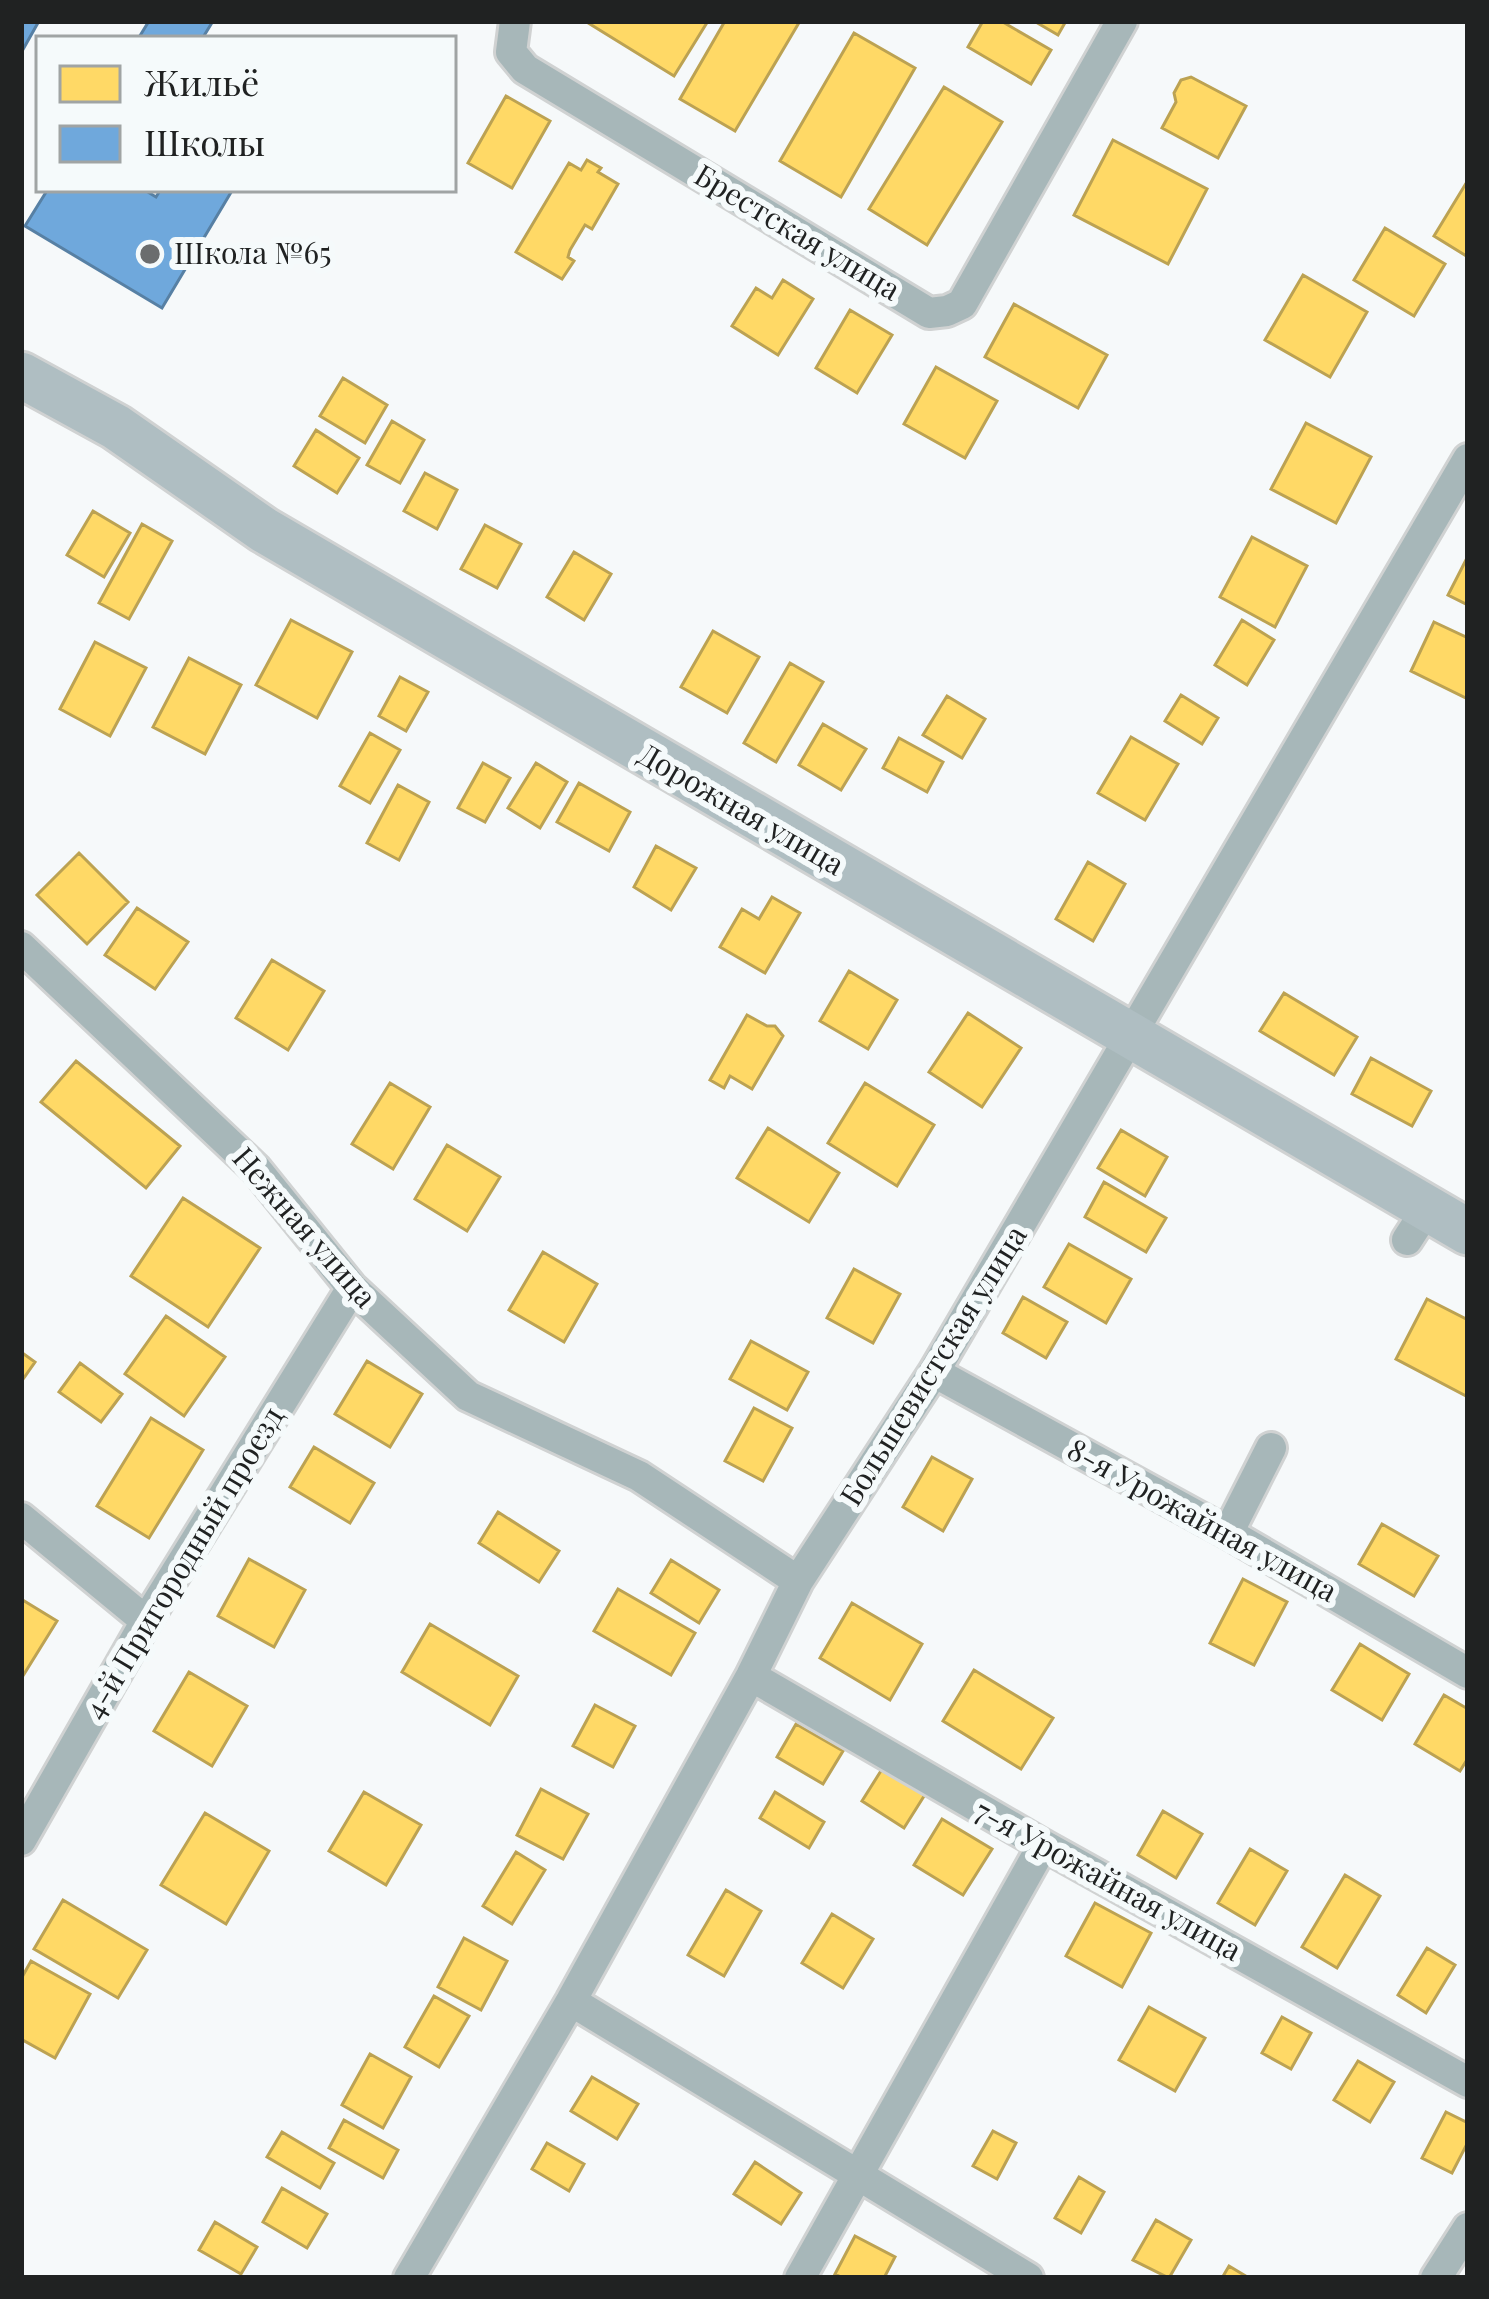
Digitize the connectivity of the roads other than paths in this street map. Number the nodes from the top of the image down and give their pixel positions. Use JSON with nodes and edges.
{"nodes":[{"id":1,"x":515,"y":21,"type":"edge"},
{"id":2,"x":1122,"y":21,"type":"edge"},
{"id":3,"x":21,"y":375,"type":"edge"},
{"id":4,"x":1468,"y":459,"type":"edge"},
{"id":5,"x":21,"y":946,"type":"edge"},
{"id":6,"x":1132,"y":1039,"type":"junction"},
{"id":7,"x":1468,"y":1232,"type":"edge"},
{"id":8,"x":352,"y":1288,"type":"junction"},
{"id":9,"x":934,"y":1372,"type":"junction"},
{"id":10,"x":1271,"y":1448,"type":"dead end"},
{"id":11,"x":21,"y":1519,"type":"edge"},
{"id":12,"x":1228,"y":1533,"type":"junction"},
{"id":13,"x":798,"y":1582,"type":"junction"},
{"id":14,"x":146,"y":1621,"type":"junction"},
{"id":15,"x":1468,"y":1673,"type":"edge"},
{"id":16,"x":751,"y":1676,"type":"junction"},
{"id":17,"x":21,"y":1840,"type":"edge"},
{"id":18,"x":1043,"y":1845,"type":"junction"},
{"id":19,"x":572,"y":2000,"type":"junction"},
{"id":20,"x":1468,"y":2082,"type":"edge"},
{"id":21,"x":856,"y":2173,"type":"junction"},
{"id":22,"x":1468,"y":2228,"type":"edge"},
{"id":23,"x":409,"y":2278,"type":"edge"},
{"id":24,"x":800,"y":2278,"type":"edge"},
{"id":25,"x":1028,"y":2278,"type":"edge"},
{"id":26,"x":1436,"y":2278,"type":"edge"}],
"edges":[{"from":1,"to":2,"type":"street","name":"Брестская улица"},
{"from":3,"to":6,"type":"street","name":"Дорожная улица"},
{"from":4,"to":6,"type":"street","name":"Большевистская улица"},
{"from":5,"to":8,"type":"street","name":"Нежная улица"},
{"from":6,"to":7,"type":"street","name":"Дорожная улица"},
{"from":6,"to":9,"type":"street","name":"Большевистская улица"},
{"from":8,"to":13,"type":"street","name":"Нежная улица"},
{"from":8,"to":14,"type":"street","name":"4-й Пригородный проезд"},
{"from":9,"to":12,"type":"street","name":"8-я Урожайная улица"},
{"from":9,"to":13,"type":"street","name":"Большевистская улица"},
{"from":10,"to":12,"type":"street"},
{"from":11,"to":14,"type":"street"},
{"from":12,"to":15,"type":"street","name":"8-я Урожайная улица"},
{"from":13,"to":16,"type":"street","name":"Большевистская улица"},
{"from":14,"to":17,"type":"street","name":"4-й Пригородный проезд"},
{"from":16,"to":18,"type":"street","name":"7-я Урожайная улица"},
{"from":16,"to":19,"type":"street","name":"Большевистская улица"},
{"from":18,"to":20,"type":"street","name":"7-я Урожайная улица"},
{"from":18,"to":21,"type":"street"},
{"from":19,"to":21,"type":"street"},
{"from":19,"to":23,"type":"street","name":"Большевистская улица"},
{"from":21,"to":24,"type":"street"},
{"from":21,"to":25,"type":"street"},
{"from":22,"to":26,"type":"street"}]}
